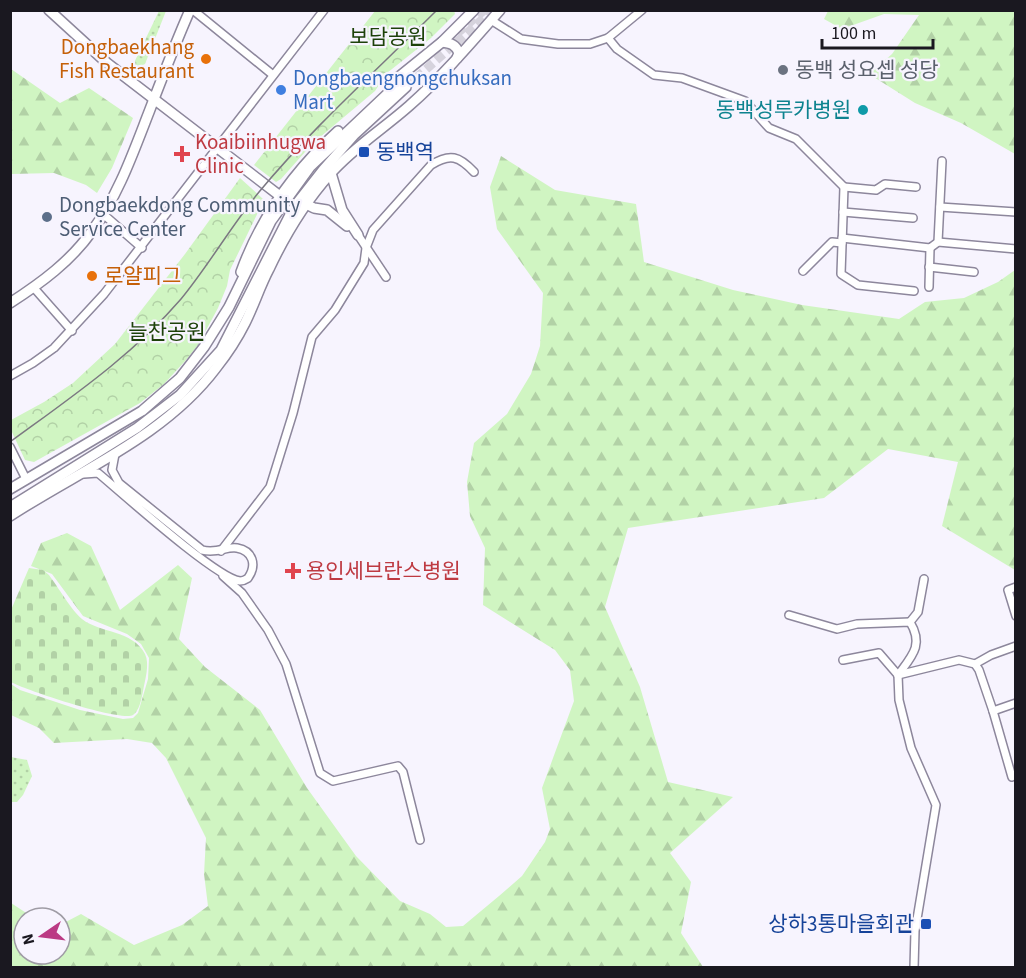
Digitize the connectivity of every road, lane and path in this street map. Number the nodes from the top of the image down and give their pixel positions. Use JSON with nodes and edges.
{"nodes":[{"id":1,"x":49,"y":10,"type":"edge"},
{"id":2,"x":191,"y":10,"type":"edge"},
{"id":3,"x":324,"y":10,"type":"edge"},
{"id":4,"x":476,"y":10,"type":"edge"},
{"id":5,"x":500,"y":10,"type":"edge"},
{"id":6,"x":642,"y":10,"type":"edge"},
{"id":7,"x":491,"y":20,"type":"junction"},
{"id":8,"x":608,"y":39,"type":"junction"},
{"id":9,"x":442,"y":42,"type":"junction"},
{"id":10,"x":454,"y":62,"type":"junction"},
{"id":11,"x":273,"y":75,"type":"junction"},
{"id":12,"x":154,"y":98,"type":"junction"},
{"id":13,"x":217,"y":147,"type":"junction"},
{"id":14,"x":942,"y":161,"type":"dead end"},
{"id":15,"x":474,"y":172,"type":"dead end"},
{"id":16,"x":331,"y":173,"type":"junction"},
{"id":17,"x":844,"y":187,"type":"junction"},
{"id":18,"x":916,"y":187,"type":"dead end"},
{"id":19,"x":280,"y":196,"type":"junction"},
{"id":20,"x":306,"y":204,"type":"junction"},
{"id":21,"x":940,"y":207,"type":"junction"},
{"id":22,"x":843,"y":212,"type":"junction"},
{"id":23,"x":1016,"y":212,"type":"edge"},
{"id":24,"x":103,"y":214,"type":"junction"},
{"id":25,"x":914,"y":218,"type":"dead end"},
{"id":26,"x":358,"y":235,"type":"junction"},
{"id":27,"x":842,"y":240,"type":"junction"},
{"id":28,"x":938,"y":242,"type":"junction"},
{"id":29,"x":142,"y":248,"type":"junction"},
{"id":30,"x":366,"y":248,"type":"junction"},
{"id":31,"x":930,"y":248,"type":"junction"},
{"id":32,"x":1016,"y":249,"type":"edge"},
{"id":33,"x":929,"y":267,"type":"junction"},
{"id":34,"x":803,"y":271,"type":"dead end"},
{"id":35,"x":974,"y":272,"type":"dead end"},
{"id":36,"x":386,"y":277,"type":"dead end"},
{"id":37,"x":929,"y":287,"type":"dead end"},
{"id":38,"x":34,"y":288,"type":"junction"},
{"id":39,"x":914,"y":291,"type":"dead end"},
{"id":40,"x":10,"y":303,"type":"edge"},
{"id":41,"x":229,"y":307,"type":"junction"},
{"id":42,"x":232,"y":327,"type":"junction"},
{"id":43,"x":72,"y":331,"type":"junction"},
{"id":44,"x":229,"y":351,"type":"junction"},
{"id":45,"x":10,"y":376,"type":"edge"},
{"id":46,"x":172,"y":413,"type":"junction"},
{"id":47,"x":141,"y":426,"type":"junction"},
{"id":48,"x":10,"y":447,"type":"edge"},
{"id":49,"x":115,"y":454,"type":"junction"},
{"id":50,"x":81,"y":474,"type":"junction"},
{"id":51,"x":26,"y":479,"type":"junction"},
{"id":52,"x":10,"y":489,"type":"edge"},
{"id":53,"x":10,"y":507,"type":"edge"},
{"id":54,"x":10,"y":516,"type":"edge"},
{"id":55,"x":238,"y":529,"type":"junction"},
{"id":56,"x":240,"y":548,"type":"junction"},
{"id":57,"x":221,"y":550,"type":"junction"},
{"id":58,"x":216,"y":568,"type":"junction"},
{"id":59,"x":924,"y":579,"type":"dead end"},
{"id":60,"x":241,"y":581,"type":"junction"},
{"id":61,"x":1016,"y":587,"type":"edge"},
{"id":62,"x":242,"y":593,"type":"junction"},
{"id":63,"x":789,"y":615,"type":"dead end"},
{"id":64,"x":1016,"y":616,"type":"edge"},
{"id":65,"x":910,"y":621,"type":"junction"},
{"id":66,"x":1016,"y":646,"type":"edge"},
{"id":67,"x":843,"y":660,"type":"dead end"},
{"id":68,"x":975,"y":664,"type":"junction"},
{"id":69,"x":898,"y":675,"type":"junction"},
{"id":70,"x":1016,"y":703,"type":"edge"},
{"id":71,"x":993,"y":711,"type":"junction"},
{"id":72,"x":1016,"y":758,"type":"edge"},
{"id":73,"x":1008,"y":761,"type":"junction"},
{"id":74,"x":1012,"y":777,"type":"dead end"},
{"id":75,"x":420,"y":840,"type":"dead end"},
{"id":76,"x":914,"y":968,"type":"edge"}],
"edges":[{"from":1,"to":12,"type":"main road"},
{"from":2,"to":11,"type":"street"},
{"from":2,"to":12,"type":"main road"},
{"from":3,"to":11,"type":"street"},
{"from":4,"to":7,"type":"main road"},
{"from":4,"to":9,"type":"main road"},
{"from":5,"to":7,"type":"main road"},
{"from":6,"to":8,"type":"street"},
{"from":7,"to":8,"type":"street"},
{"from":7,"to":10,"type":"main road"},
{"from":8,"to":17,"type":"street"},
{"from":9,"to":10,"type":"main road"},
{"from":9,"to":19,"type":"main road"},
{"from":10,"to":16,"type":"main road"},
{"from":11,"to":13,"type":"street"},
{"from":12,"to":13,"type":"main road"},
{"from":12,"to":24,"type":"main road"},
{"from":13,"to":19,"type":"main road"},
{"from":13,"to":29,"type":"street"},
{"from":14,"to":21,"type":"street"},
{"from":15,"to":30,"type":"street"},
{"from":16,"to":20,"type":"main road"},
{"from":16,"to":26,"type":"main road"},
{"from":17,"to":18,"type":"street"},
{"from":17,"to":22,"type":"street"},
{"from":19,"to":41,"type":"main road"},
{"from":20,"to":26,"type":"main road"},
{"from":20,"to":44,"type":"main road"},
{"from":21,"to":23,"type":"street"},
{"from":21,"to":28,"type":"street"},
{"from":22,"to":25,"type":"street"},
{"from":22,"to":27,"type":"street"},
{"from":24,"to":29,"type":"street"},
{"from":24,"to":38,"type":"main road"},
{"from":26,"to":30,"type":"street"},
{"from":27,"to":31,"type":"street"},
{"from":27,"to":34,"type":"street"},
{"from":27,"to":39,"type":"street"},
{"from":28,"to":31,"type":"street"},
{"from":28,"to":32,"type":"street"},
{"from":29,"to":43,"type":"street"},
{"from":30,"to":36,"type":"street"},
{"from":30,"to":55,"type":"street"},
{"from":31,"to":33,"type":"street"},
{"from":33,"to":35,"type":"street"},
{"from":33,"to":37,"type":"street"},
{"from":38,"to":40,"type":"main road"},
{"from":38,"to":43,"type":"street"},
{"from":41,"to":42,"type":"main road"},
{"from":41,"to":51,"type":"main road"},
{"from":42,"to":44,"type":"main road"},
{"from":42,"to":47,"type":"main road"},
{"from":43,"to":45,"type":"street"},
{"from":44,"to":46,"type":"main road"},
{"from":46,"to":47,"type":"main road"},
{"from":46,"to":49,"type":"main road"},
{"from":47,"to":53,"type":"main road"},
{"from":48,"to":51,"type":"street"},
{"from":49,"to":50,"type":"main road"},
{"from":49,"to":57,"type":"street"},
{"from":50,"to":54,"type":"main road"},
{"from":50,"to":58,"type":"street"},
{"from":51,"to":52,"type":"main road"},
{"from":55,"to":56,"type":"street"},
{"from":55,"to":57,"type":"street"},
{"from":56,"to":57,"type":"street"},
{"from":56,"to":60,"type":"street"},
{"from":58,"to":60,"type":"street"},
{"from":58,"to":62,"type":"street"},
{"from":59,"to":65,"type":"street"},
{"from":60,"to":62,"type":"street"},
{"from":61,"to":64,"type":"street"},
{"from":62,"to":75,"type":"street"},
{"from":63,"to":65,"type":"street"},
{"from":65,"to":69,"type":"street"},
{"from":66,"to":68,"type":"street"},
{"from":67,"to":69,"type":"street"},
{"from":68,"to":69,"type":"street"},
{"from":68,"to":71,"type":"street"},
{"from":69,"to":76,"type":"street"},
{"from":70,"to":71,"type":"street"},
{"from":71,"to":73,"type":"street"},
{"from":72,"to":73,"type":"street"},
{"from":73,"to":74,"type":"street"}]}
